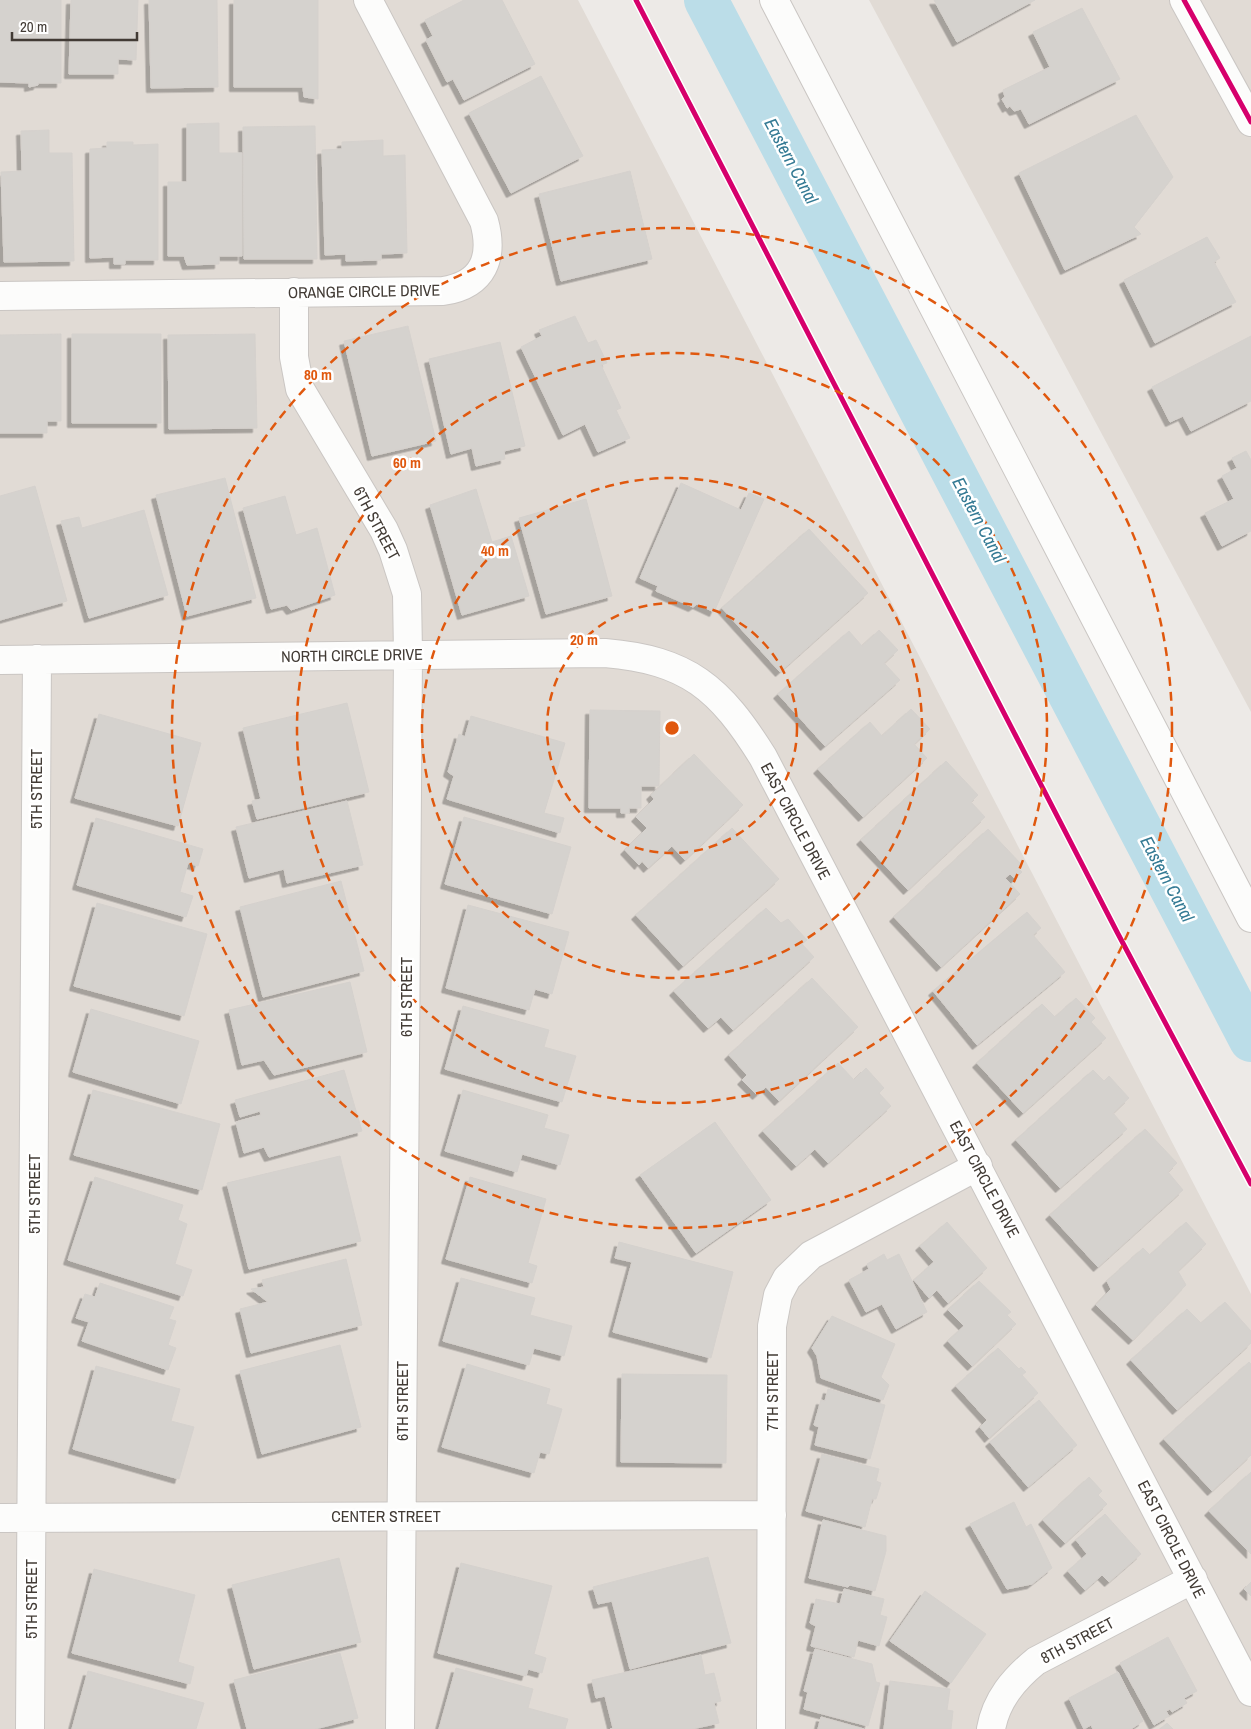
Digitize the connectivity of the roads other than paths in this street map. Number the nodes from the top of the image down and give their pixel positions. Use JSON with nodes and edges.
{"nodes":[{"id":1,"x":368,"y":0,"type":"edge"},
{"id":2,"x":774,"y":0,"type":"edge"},
{"id":3,"x":1184,"y":0,"type":"edge"},
{"id":4,"x":1251,"y":122,"type":"edge"},
{"id":5,"x":294,"y":292,"type":"junction"},
{"id":6,"x":0,"y":296,"type":"edge"},
{"id":7,"x":408,"y":654,"type":"junction"},
{"id":8,"x":37,"y":659,"type":"junction"},
{"id":9,"x":0,"y":660,"type":"edge"},
{"id":10,"x":699,"y":680,"type":"joint"},
{"id":11,"x":1251,"y":918,"type":"edge"},
{"id":12,"x":978,"y":1166,"type":"junction"},
{"id":13,"x":401,"y":1515,"type":"junction"},
{"id":14,"x":772,"y":1515,"type":"junction"},
{"id":15,"x":0,"y":1518,"type":"edge"},
{"id":16,"x":32,"y":1518,"type":"junction"},
{"id":17,"x":1193,"y":1579,"type":"junction"},
{"id":18,"x":1251,"y":1692,"type":"edge"},
{"id":19,"x":30,"y":1729,"type":"edge"},
{"id":20,"x":400,"y":1729,"type":"edge"},
{"id":21,"x":771,"y":1729,"type":"edge"},
{"id":22,"x":991,"y":1729,"type":"edge"}],
"edges":[{"from":1,"to":5,"type":"street","name":"ORANGE CIRCLE DRIVE"},
{"from":2,"to":11,"type":"street"},
{"from":3,"to":4,"type":"street"},
{"from":5,"to":6,"type":"street","name":"ORANGE CIRCLE DRIVE"},
{"from":5,"to":7,"type":"street","name":"6TH STREET"},
{"from":7,"to":8,"type":"street","name":"NORTH CIRCLE DRIVE"},
{"from":7,"to":10,"type":"street","name":"NORTH CIRCLE DRIVE"},
{"from":7,"to":13,"type":"street","name":"6TH STREET"},
{"from":8,"to":9,"type":"street","name":"NORTH CIRCLE DRIVE"},
{"from":8,"to":16,"type":"street","name":"5TH STREET"},
{"from":10,"to":12,"type":"street","name":"EAST CIRCLE DRIVE"},
{"from":12,"to":14,"type":"street","name":"7TH STREET"},
{"from":12,"to":17,"type":"street","name":"EAST CIRCLE DRIVE"},
{"from":13,"to":14,"type":"street","name":"CENTER STREET"},
{"from":13,"to":16,"type":"street","name":"CENTER STREET"},
{"from":13,"to":20,"type":"street","name":"6TH STREET"},
{"from":14,"to":21,"type":"street","name":"7TH STREET"},
{"from":15,"to":16,"type":"street","name":"CENTER STREET"},
{"from":16,"to":19,"type":"street","name":"5TH STREET"},
{"from":17,"to":18,"type":"street","name":"EAST CIRCLE DRIVE"},
{"from":17,"to":22,"type":"street","name":"8TH STREET"}]}
